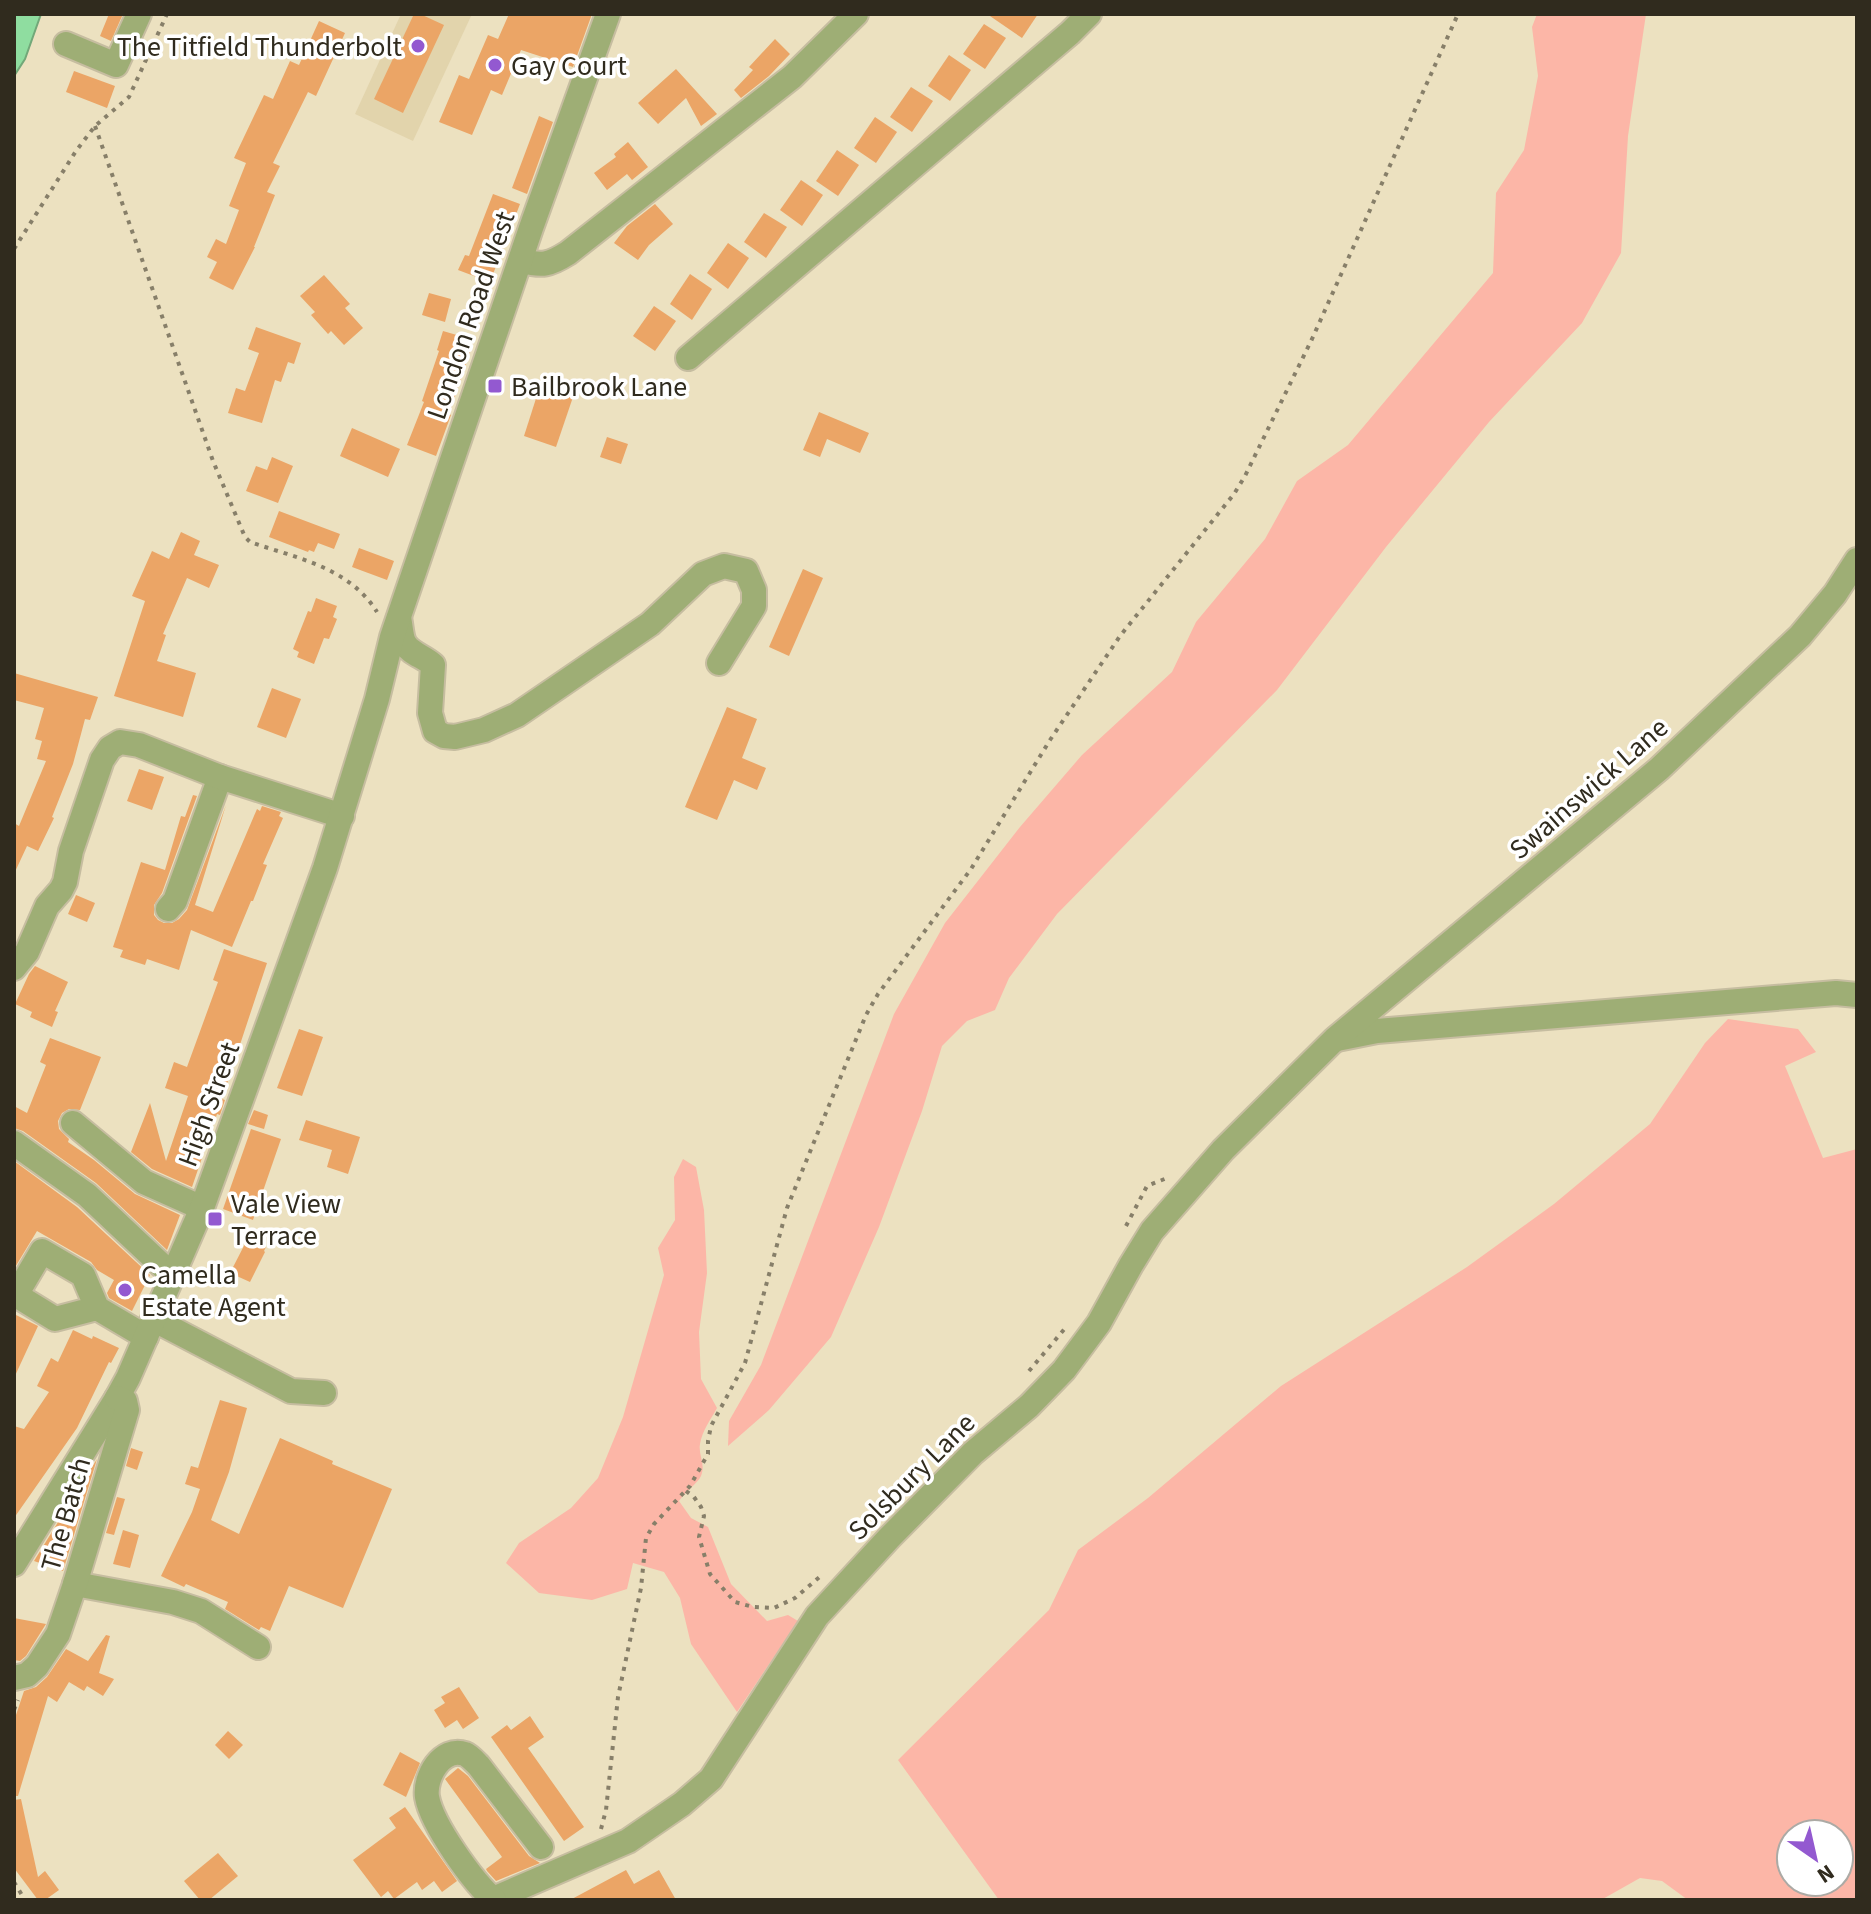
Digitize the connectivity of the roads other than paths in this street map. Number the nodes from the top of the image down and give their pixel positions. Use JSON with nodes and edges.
{"nodes":[{"id":1,"x":139,"y":14,"type":"edge"},
{"id":2,"x":608,"y":14,"type":"edge"},
{"id":3,"x":856,"y":14,"type":"edge"},
{"id":4,"x":1089,"y":14,"type":"edge"},
{"id":5,"x":66,"y":44,"type":"dead end"},
{"id":6,"x":521,"y":261,"type":"junction"},
{"id":7,"x":688,"y":358,"type":"dead end"},
{"id":8,"x":1857,"y":560,"type":"edge"},
{"id":9,"x":396,"y":627,"type":"junction"},
{"id":10,"x":719,"y":663,"type":"dead end"},
{"id":11,"x":220,"y":777,"type":"junction"},
{"id":12,"x":342,"y":816,"type":"junction"},
{"id":13,"x":168,"y":909,"type":"dead end"},
{"id":14,"x":14,"y":968,"type":"edge"},
{"id":15,"x":1857,"y":995,"type":"edge"},
{"id":16,"x":1335,"y":1039,"type":"junction"},
{"id":17,"x":73,"y":1123,"type":"dead end"},
{"id":18,"x":14,"y":1143,"type":"edge"},
{"id":19,"x":202,"y":1208,"type":"junction"},
{"id":20,"x":173,"y":1276,"type":"junction"},
{"id":21,"x":97,"y":1308,"type":"dead end"},
{"id":22,"x":150,"y":1328,"type":"junction"},
{"id":23,"x":324,"y":1393,"type":"dead end"},
{"id":24,"x":117,"y":1398,"type":"junction"},
{"id":25,"x":14,"y":1563,"type":"edge"},
{"id":26,"x":75,"y":1584,"type":"junction"},
{"id":27,"x":258,"y":1647,"type":"dead end"},
{"id":28,"x":14,"y":1678,"type":"edge"},
{"id":29,"x":541,"y":1847,"type":"dead end"},
{"id":30,"x":492,"y":1900,"type":"edge"}],
"edges":[{"from":1,"to":5,"type":"street"},
{"from":2,"to":6,"type":"street","name":"London Road West"},
{"from":3,"to":6,"type":"street"},
{"from":4,"to":7,"type":"street"},
{"from":6,"to":9,"type":"street","name":"London Road West"},
{"from":8,"to":16,"type":"street","name":"Swainswick Lane"},
{"from":9,"to":10,"type":"street"},
{"from":9,"to":12,"type":"street","name":"High Street"},
{"from":11,"to":12,"type":"street"},
{"from":11,"to":13,"type":"street"},
{"from":11,"to":14,"type":"street"},
{"from":12,"to":19,"type":"street","name":"High Street"},
{"from":15,"to":16,"type":"street"},
{"from":16,"to":30,"type":"street","name":"Solsbury Lane"},
{"from":17,"to":19,"type":"street"},
{"from":18,"to":20,"type":"street"},
{"from":19,"to":20,"type":"street","name":"High Street"},
{"from":20,"to":22,"type":"street","name":"High Street"},
{"from":21,"to":22,"type":"street"},
{"from":22,"to":23,"type":"street"},
{"from":22,"to":24,"type":"street","name":"High Street"},
{"from":24,"to":25,"type":"street","name":"High Street"},
{"from":24,"to":26,"type":"street","name":"The Batch"},
{"from":26,"to":27,"type":"street"},
{"from":26,"to":28,"type":"street","name":"The Batch"},
{"from":29,"to":30,"type":"street"}]}
